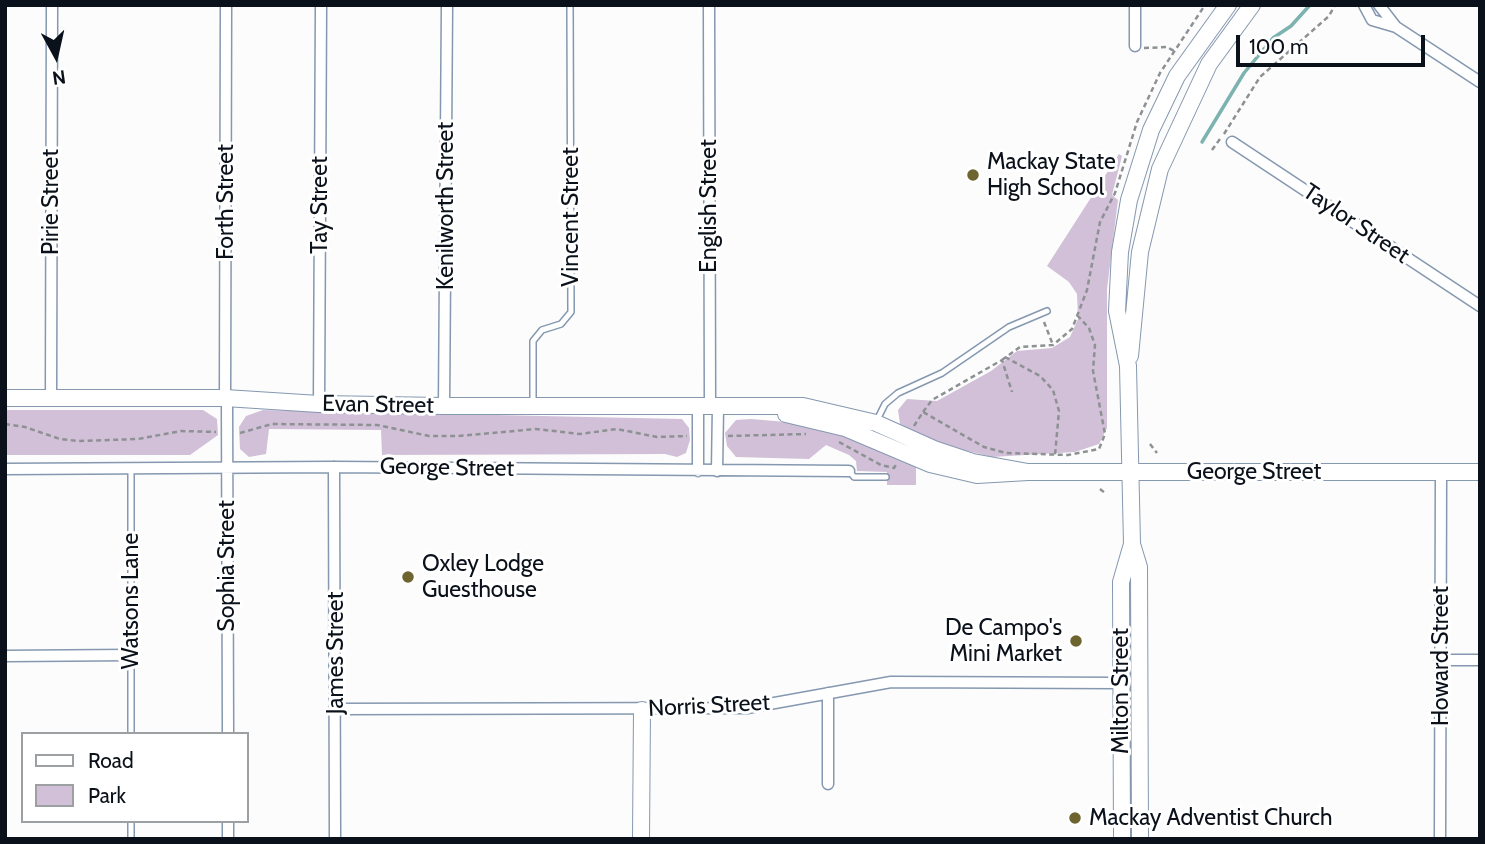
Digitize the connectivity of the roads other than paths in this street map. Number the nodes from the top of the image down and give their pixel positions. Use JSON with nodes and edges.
{"nodes":[{"id":1,"x":52,"y":5,"type":"edge"},
{"id":2,"x":226,"y":5,"type":"edge"},
{"id":3,"x":321,"y":5,"type":"edge"},
{"id":4,"x":447,"y":5,"type":"edge"},
{"id":5,"x":570,"y":5,"type":"edge"},
{"id":6,"x":709,"y":5,"type":"edge"},
{"id":7,"x":1135,"y":5,"type":"edge"},
{"id":8,"x":1228,"y":5,"type":"edge"},
{"id":9,"x":1252,"y":5,"type":"edge"},
{"id":10,"x":1364,"y":5,"type":"edge"},
{"id":11,"x":1379,"y":5,"type":"edge"},
{"id":12,"x":1396,"y":27,"type":"junction"},
{"id":13,"x":1135,"y":46,"type":"road end"},
{"id":14,"x":1480,"y":82,"type":"edge"},
{"id":15,"x":1232,"y":142,"type":"dead end"},
{"id":16,"x":1480,"y":306,"type":"edge"},
{"id":17,"x":1044,"y":312,"type":"road end"},
{"id":18,"x":1128,"y":366,"type":"junction"},
{"id":19,"x":5,"y":398,"type":"edge"},
{"id":20,"x":226,"y":398,"type":"junction"},
{"id":21,"x":51,"y":399,"type":"junction"},
{"id":22,"x":319,"y":404,"type":"junction"},
{"id":23,"x":444,"y":406,"type":"junction"},
{"id":24,"x":533,"y":406,"type":"junction"},
{"id":25,"x":709,"y":407,"type":"junction"},
{"id":26,"x":872,"y":430,"type":"junction"},
{"id":27,"x":334,"y":467,"type":"junction"},
{"id":28,"x":226,"y":468,"type":"junction"},
{"id":29,"x":5,"y":469,"type":"edge"},
{"id":30,"x":131,"y":469,"type":"junction"},
{"id":31,"x":698,"y":471,"type":"junction"},
{"id":32,"x":717,"y":471,"type":"junction"},
{"id":33,"x":849,"y":471,"type":"joint"},
{"id":34,"x":1131,"y":472,"type":"junction"},
{"id":35,"x":1480,"y":472,"type":"edge"},
{"id":36,"x":1441,"y":473,"type":"junction"},
{"id":37,"x":886,"y":477,"type":"dead end"},
{"id":38,"x":1132,"y":544,"type":"junction"},
{"id":39,"x":131,"y":655,"type":"junction"},
{"id":40,"x":5,"y":656,"type":"edge"},
{"id":41,"x":1440,"y":660,"type":"junction"},
{"id":42,"x":1480,"y":660,"type":"edge"},
{"id":43,"x":1121,"y":682,"type":"junction"},
{"id":44,"x":1140,"y":682,"type":"junction"},
{"id":45,"x":828,"y":693,"type":"junction"},
{"id":46,"x":337,"y":709,"type":"junction"},
{"id":47,"x":642,"y":710,"type":"junction"},
{"id":48,"x":131,"y":732,"type":"edge"},
{"id":49,"x":228,"y":732,"type":"edge"},
{"id":50,"x":828,"y":784,"type":"dead end"},
{"id":51,"x":335,"y":839,"type":"edge"},
{"id":52,"x":641,"y":839,"type":"edge"},
{"id":53,"x":1122,"y":839,"type":"edge"},
{"id":54,"x":1140,"y":839,"type":"edge"},
{"id":55,"x":1440,"y":839,"type":"edge"}],
"edges":[{"from":1,"to":21,"type":"street","name":"Pirie Street"},
{"from":2,"to":20,"type":"street","name":"Forth Street"},
{"from":3,"to":22,"type":"street","name":"Tay Street"},
{"from":4,"to":23,"type":"street","name":"Kenilworth Street"},
{"from":5,"to":24,"type":"lane","name":"Vincent Street"},
{"from":6,"to":25,"type":"street","name":"English Street"},
{"from":7,"to":13,"type":"street"},
{"from":8,"to":18,"type":"street","name":"Milton Street"},
{"from":9,"to":18,"type":"street","name":"Milton Street"},
{"from":10,"to":12,"type":"street"},
{"from":11,"to":12,"type":"street"},
{"from":12,"to":14,"type":"street"},
{"from":15,"to":16,"type":"street","name":"Taylor Street"},
{"from":17,"to":26,"type":"lane"},
{"from":18,"to":34,"type":"street","name":"Milton Street"},
{"from":19,"to":21,"type":"street","name":"Evan Street"},
{"from":20,"to":21,"type":"street","name":"Evan Street"},
{"from":20,"to":22,"type":"street","name":"Evan Street"},
{"from":20,"to":28,"type":"street","name":"Sophia Street"},
{"from":22,"to":23,"type":"street","name":"Evan Street"},
{"from":23,"to":24,"type":"street","name":"Evan Street"},
{"from":24,"to":25,"type":"street","name":"Evan Street"},
{"from":25,"to":26,"type":"street","name":"Evan Street"},
{"from":25,"to":31,"type":"street"},
{"from":25,"to":32,"type":"street"},
{"from":26,"to":34,"type":"street","name":"George Street"},
{"from":27,"to":28,"type":"street","name":"George Street"},
{"from":27,"to":31,"type":"street","name":"George Street"},
{"from":27,"to":46,"type":"street","name":"James Street"},
{"from":28,"to":30,"type":"street","name":"George Street"},
{"from":28,"to":49,"type":"street","name":"Sophia Street"},
{"from":29,"to":30,"type":"street","name":"George Street"},
{"from":30,"to":39,"type":"lane","name":"Watsons Lane"},
{"from":31,"to":32,"type":"street","name":"George Street"},
{"from":32,"to":33,"type":"street","name":"George Street"},
{"from":33,"to":37,"type":"lane","name":"George Street"},
{"from":34,"to":36,"type":"street","name":"George Street"},
{"from":34,"to":38,"type":"street","name":"Milton Street"},
{"from":35,"to":36,"type":"street","name":"George Street"},
{"from":36,"to":41,"type":"street","name":"Howard Street"},
{"from":38,"to":43,"type":"street","name":"Milton Street"},
{"from":38,"to":44,"type":"street","name":"Milton Street"},
{"from":39,"to":40,"type":"street"},
{"from":39,"to":48,"type":"lane","name":"Watsons Lane"},
{"from":41,"to":42,"type":"street"},
{"from":41,"to":55,"type":"street","name":"Howard Street"},
{"from":43,"to":44,"type":"street"},
{"from":43,"to":45,"type":"street","name":"Norris Street"},
{"from":43,"to":53,"type":"street","name":"Milton Street"},
{"from":44,"to":54,"type":"street","name":"Milton Street"},
{"from":45,"to":47,"type":"street","name":"Norris Street"},
{"from":45,"to":50,"type":"street"},
{"from":46,"to":47,"type":"street","name":"Norris Street"},
{"from":46,"to":51,"type":"street","name":"James Street"},
{"from":47,"to":52,"type":"street"}]}
